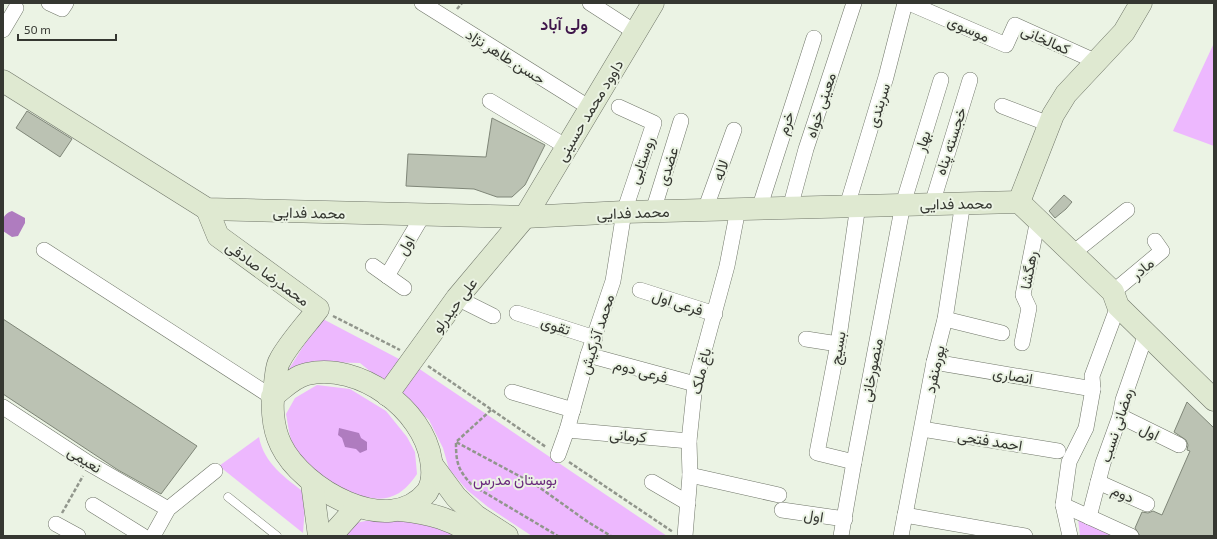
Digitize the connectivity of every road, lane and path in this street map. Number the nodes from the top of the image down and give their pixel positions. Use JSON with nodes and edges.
{"nodes":[{"id":1,"x":49,"y":3,"type":"edge"},
{"id":2,"x":66,"y":3,"type":"edge"},
{"id":3,"x":422,"y":3,"type":"edge"},
{"id":4,"x":590,"y":3,"type":"edge"},
{"id":5,"x":652,"y":3,"type":"edge"},
{"id":6,"x":854,"y":3,"type":"edge"},
{"id":7,"x":906,"y":3,"type":"edge"},
{"id":8,"x":909,"y":3,"type":"edge"},
{"id":9,"x":1141,"y":3,"type":"edge"},
{"id":10,"x":16,"y":8,"type":"dead end"},
{"id":11,"x":3,"y":30,"type":"edge"},
{"id":12,"x":636,"y":32,"type":"junction"},
{"id":13,"x":814,"y":38,"type":"dead end"},
{"id":14,"x":1006,"y":45,"type":"joint"},
{"id":15,"x":1097,"y":62,"type":"junction"},
{"id":16,"x":941,"y":80,"type":"dead end"},
{"id":17,"x":970,"y":80,"type":"dead end"},
{"id":18,"x":3,"y":81,"type":"edge"},
{"id":19,"x":490,"y":101,"type":"dead end"},
{"id":20,"x":1002,"y":106,"type":"dead end"},
{"id":21,"x":619,"y":107,"type":"dead end"},
{"id":22,"x":590,"y":108,"type":"junction"},
{"id":23,"x":681,"y":121,"type":"dead end"},
{"id":24,"x":1049,"y":124,"type":"junction"},
{"id":25,"x":734,"y":130,"type":"dead end"},
{"id":26,"x":567,"y":147,"type":"junction"},
{"id":27,"x":963,"y":202,"type":"junction"},
{"id":28,"x":1019,"y":202,"type":"junction"},
{"id":29,"x":903,"y":204,"type":"junction"},
{"id":30,"x":932,"y":204,"type":"junction"},
{"id":31,"x":853,"y":206,"type":"junction"},
{"id":32,"x":790,"y":208,"type":"junction"},
{"id":33,"x":207,"y":209,"type":"junction"},
{"id":34,"x":749,"y":209,"type":"junction"},
{"id":35,"x":705,"y":210,"type":"junction"},
{"id":36,"x":1127,"y":210,"type":"dead end"},
{"id":37,"x":653,"y":211,"type":"junction"},
{"id":38,"x":624,"y":212,"type":"junction"},
{"id":39,"x":423,"y":215,"type":"junction"},
{"id":40,"x":525,"y":217,"type":"junction"},
{"id":41,"x":1038,"y":220,"type":"junction"},
{"id":42,"x":1155,"y":241,"type":"dead end"},
{"id":43,"x":44,"y":250,"type":"dead end"},
{"id":44,"x":1073,"y":253,"type":"junction"},
{"id":45,"x":373,"y":266,"type":"dead end"},
{"id":46,"x":387,"y":276,"type":"junction"},
{"id":47,"x":404,"y":288,"type":"dead end"},
{"id":48,"x":640,"y":290,"type":"dead end"},
{"id":49,"x":457,"y":298,"type":"junction"},
{"id":50,"x":1116,"y":299,"type":"junction"},
{"id":51,"x":318,"y":309,"type":"junction"},
{"id":52,"x":517,"y":313,"type":"dead end"},
{"id":53,"x":715,"y":314,"type":"junction"},
{"id":54,"x":493,"y":316,"type":"dead end"},
{"id":55,"x":945,"y":319,"type":"junction"},
{"id":56,"x":1002,"y":333,"type":"dead end"},
{"id":57,"x":1146,"y":334,"type":"junction"},
{"id":58,"x":595,"y":338,"type":"junction"},
{"id":59,"x":806,"y":339,"type":"dead end"},
{"id":60,"x":1022,"y":343,"type":"dead end"},
{"id":61,"x":838,"y":344,"type":"junction"},
{"id":62,"x":588,"y":355,"type":"junction"},
{"id":63,"x":415,"y":357,"type":"junction"},
{"id":64,"x":934,"y":362,"type":"junction"},
{"id":65,"x":695,"y":384,"type":"junction"},
{"id":66,"x":1093,"y":389,"type":"junction"},
{"id":67,"x":512,"y":392,"type":"dead end"},
{"id":68,"x":387,"y":395,"type":"junction"},
{"id":69,"x":272,"y":397,"type":"junction"},
{"id":70,"x":1214,"y":400,"type":"edge"},
{"id":71,"x":3,"y":407,"type":"edge"},
{"id":72,"x":491,"y":410,"type":"dead end"},
{"id":73,"x":573,"y":410,"type":"junction"},
{"id":74,"x":1120,"y":416,"type":"junction"},
{"id":75,"x":922,"y":429,"type":"junction"},
{"id":76,"x":567,"y":430,"type":"junction"},
{"id":77,"x":689,"y":441,"type":"junction"},
{"id":78,"x":456,"y":442,"type":"junction"},
{"id":79,"x":1179,"y":445,"type":"dead end"},
{"id":80,"x":1058,"y":451,"type":"dead end"},
{"id":81,"x":558,"y":455,"type":"dead end"},
{"id":82,"x":854,"y":462,"type":"junction"},
{"id":83,"x":90,"y":464,"type":"junction"},
{"id":84,"x":433,"y":466,"type":"junction"},
{"id":85,"x":215,"y":471,"type":"dead end"},
{"id":86,"x":690,"y":475,"type":"junction"},
{"id":87,"x":652,"y":482,"type":"dead end"},
{"id":88,"x":1098,"y":482,"type":"junction"},
{"id":89,"x":312,"y":483,"type":"junction"},
{"id":90,"x":780,"y":495,"type":"dead end"},
{"id":91,"x":228,"y":497,"type":"dead end"},
{"id":92,"x":688,"y":502,"type":"junction"},
{"id":93,"x":1147,"y":504,"type":"dead end"},
{"id":94,"x":93,"y":505,"type":"dead end"},
{"id":95,"x":1063,"y":505,"type":"junction"},
{"id":96,"x":356,"y":508,"type":"junction"},
{"id":97,"x":168,"y":509,"type":"junction"},
{"id":98,"x":400,"y":510,"type":"junction"},
{"id":99,"x":782,"y":510,"type":"dead end"},
{"id":100,"x":905,"y":515,"type":"junction"},
{"id":101,"x":1089,"y":517,"type":"junction"},
{"id":102,"x":845,"y":519,"type":"junction"},
{"id":103,"x":56,"y":524,"type":"joint"},
{"id":104,"x":78,"y":536,"type":"edge"},
{"id":105,"x":143,"y":536,"type":"edge"},
{"id":106,"x":153,"y":536,"type":"edge"},
{"id":107,"x":277,"y":536,"type":"edge"},
{"id":108,"x":319,"y":536,"type":"edge"},
{"id":109,"x":331,"y":536,"type":"edge"},
{"id":110,"x":477,"y":536,"type":"edge"},
{"id":111,"x":507,"y":536,"type":"edge"},
{"id":112,"x":558,"y":536,"type":"edge"},
{"id":113,"x":611,"y":536,"type":"edge"},
{"id":114,"x":685,"y":536,"type":"edge"},
{"id":115,"x":841,"y":536,"type":"edge"},
{"id":116,"x":900,"y":536,"type":"edge"},
{"id":117,"x":1025,"y":536,"type":"edge"},
{"id":118,"x":1070,"y":536,"type":"edge"},
{"id":119,"x":1130,"y":536,"type":"edge"}],
"edges":[{"from":1,"to":2,"type":"street"},
{"from":3,"to":22,"type":"street","name":"حسن طاهر نژاد"},
{"from":4,"to":12,"type":"street"},
{"from":5,"to":12,"type":"street","name":"داوود محمد حسینی"},
{"from":6,"to":32,"type":"street","name":"معینی خواه"},
{"from":7,"to":31,"type":"street","name":"سربندی"},
{"from":8,"to":14,"type":"street","name":"موسوی"},
{"from":9,"to":15,"type":"street"},
{"from":10,"to":11,"type":"street"},
{"from":12,"to":22,"type":"street","name":"داوود محمد حسینی"},
{"from":13,"to":34,"type":"street","name":"خرم"},
{"from":14,"to":15,"type":"street","name":"کمالخانی"},
{"from":15,"to":24,"type":"street"},
{"from":16,"to":29,"type":"street","name":"بهار"},
{"from":17,"to":30,"type":"street","name":"خجسته پناه"},
{"from":18,"to":33,"type":"street"},
{"from":19,"to":26,"type":"street"},
{"from":20,"to":24,"type":"street"},
{"from":21,"to":38,"type":"street","name":"روستایی"},
{"from":22,"to":26,"type":"street","name":"داوود محمد حسینی"},
{"from":23,"to":37,"type":"street","name":"عضدی"},
{"from":24,"to":28,"type":"street"},
{"from":25,"to":35,"type":"street","name":"لاله"},
{"from":26,"to":40,"type":"street","name":"داوود محمد حسینی"},
{"from":27,"to":28,"type":"street","name":"محمد فدایی"},
{"from":27,"to":30,"type":"street","name":"محمد فدایی"},
{"from":27,"to":55,"type":"street","name":"پورمنفرد"},
{"from":28,"to":41,"type":"street"},
{"from":29,"to":30,"type":"street","name":"محمد فدایی"},
{"from":29,"to":31,"type":"street","name":"محمد فدایی"},
{"from":29,"to":82,"type":"street","name":"منصورخانی"},
{"from":31,"to":32,"type":"street","name":"محمد فدایی"},
{"from":31,"to":61,"type":"street","name":"بسیج"},
{"from":32,"to":34,"type":"street","name":"محمد فدایی"},
{"from":33,"to":39,"type":"street","name":"محمد فدایی"},
{"from":33,"to":51,"type":"street","name":"محمدرضا صادقی"},
{"from":34,"to":35,"type":"street","name":"محمد فدایی"},
{"from":34,"to":53,"type":"street","name":"باغ ملک"},
{"from":35,"to":37,"type":"street","name":"محمد فدایی"},
{"from":36,"to":44,"type":"street"},
{"from":37,"to":38,"type":"street","name":"محمد فدایی"},
{"from":38,"to":40,"type":"street","name":"محمد فدایی"},
{"from":38,"to":58,"type":"street","name":"محمد آذرکیش"},
{"from":39,"to":40,"type":"street","name":"محمد فدایی"},
{"from":39,"to":46,"type":"street","name":"اول"},
{"from":40,"to":49,"type":"street","name":"علی حیدرلو"},
{"from":41,"to":44,"type":"street"},
{"from":41,"to":60,"type":"street","name":"رهگشا"},
{"from":42,"to":50,"type":"street","name":"مادر"},
{"from":43,"to":69,"type":"street"},
{"from":44,"to":50,"type":"street"},
{"from":45,"to":46,"type":"street"},
{"from":46,"to":47,"type":"street"},
{"from":48,"to":53,"type":"street","name":"فرعی اول"},
{"from":49,"to":54,"type":"street"},
{"from":49,"to":63,"type":"street","name":"علی حیدرلو"},
{"from":50,"to":57,"type":"street"},
{"from":50,"to":66,"type":"street"},
{"from":51,"to":63,"type":"path"},
{"from":51,"to":69,"type":"street","name":"محمدرضا صادقی"},
{"from":52,"to":58,"type":"street","name":"تقوی"},
{"from":53,"to":65,"type":"street","name":"باغ ملک"},
{"from":55,"to":56,"type":"street"},
{"from":55,"to":64,"type":"street","name":"پورمنفرد"},
{"from":57,"to":70,"type":"street"},
{"from":57,"to":74,"type":"street","name":"رمضانی نسب"},
{"from":58,"to":62,"type":"street","name":"محمد آذرکیش"},
{"from":59,"to":61,"type":"street"},
{"from":61,"to":82,"type":"street","name":"بسیج"},
{"from":62,"to":65,"type":"street","name":"فرعی دوم"},
{"from":62,"to":73,"type":"street","name":"محمد آذرکیش"},
{"from":63,"to":68,"type":"street","name":"علی حیدرلو"},
{"from":64,"to":66,"type":"street","name":"انصاری"},
{"from":64,"to":75,"type":"street","name":"پورمنفرد"},
{"from":65,"to":77,"type":"street","name":"باغ ملک"},
{"from":66,"to":95,"type":"street"},
{"from":67,"to":73,"type":"street"},
{"from":68,"to":69,"type":"street"},
{"from":68,"to":84,"type":"street"},
{"from":69,"to":89,"type":"street","name":"محمدرضا صادقی"},
{"from":71,"to":83,"type":"street","name":"نعیمی"},
{"from":72,"to":78,"type":"path"},
{"from":73,"to":76,"type":"street","name":"محمد آذرکیش"},
{"from":74,"to":79,"type":"street","name":"اول"},
{"from":74,"to":88,"type":"street","name":"رمضانی نسب"},
{"from":75,"to":80,"type":"street","name":"احمد فتحی"},
{"from":75,"to":100,"type":"street","name":"پورمنفرد"},
{"from":76,"to":77,"type":"street","name":"کرمانی"},
{"from":76,"to":81,"type":"street","name":"محمد آذرکیش"},
{"from":77,"to":86,"type":"street","name":"باغ ملک"},
{"from":78,"to":112,"type":"path"},
{"from":78,"to":113,"type":"path"},
{"from":82,"to":102,"type":"street","name":"منصورخانی"},
{"from":83,"to":97,"type":"street","name":"نعیمی"},
{"from":83,"to":103,"type":"path"},
{"from":84,"to":98,"type":"street"},
{"from":84,"to":111,"type":"street"},
{"from":85,"to":97,"type":"street"},
{"from":86,"to":90,"type":"street"},
{"from":86,"to":92,"type":"street","name":"باغ ملک"},
{"from":87,"to":92,"type":"street"},
{"from":88,"to":93,"type":"street","name":"دوم"},
{"from":88,"to":101,"type":"street","name":"رمضانی نسب"},
{"from":89,"to":96,"type":"street","name":"محمدرضا صادقی"},
{"from":89,"to":108,"type":"street"},
{"from":91,"to":107,"type":"lane"},
{"from":92,"to":114,"type":"street","name":"باغ ملک"},
{"from":94,"to":105,"type":"street"},
{"from":95,"to":101,"type":"street"},
{"from":95,"to":118,"type":"street"},
{"from":96,"to":98,"type":"street","name":"محمدرضا صادقی"},
{"from":96,"to":109,"type":"street"},
{"from":97,"to":106,"type":"street"},
{"from":98,"to":110,"type":"street"},
{"from":99,"to":102,"type":"street","name":"اول"},
{"from":100,"to":116,"type":"street","name":"پورمنفرد"},
{"from":100,"to":117,"type":"street"},
{"from":101,"to":119,"type":"street"},
{"from":102,"to":115,"type":"street","name":"منصورخانی"},
{"from":103,"to":104,"type":"street"}]}
